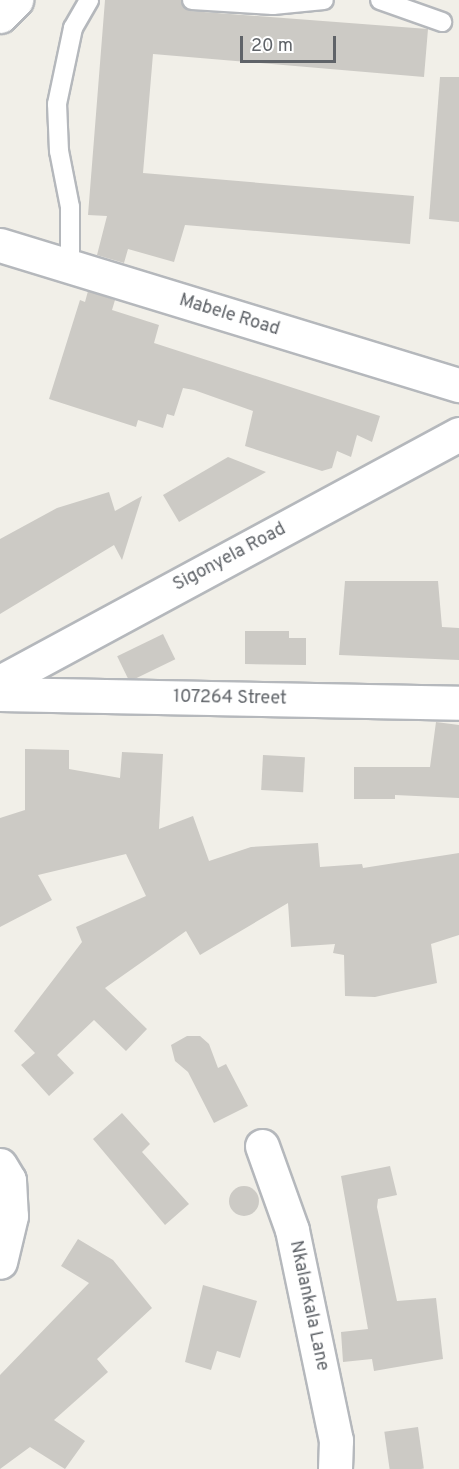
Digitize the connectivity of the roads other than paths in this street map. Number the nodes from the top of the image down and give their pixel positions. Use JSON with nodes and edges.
{"nodes":[{"id":1,"x":16,"y":0,"type":"edge"},
{"id":2,"x":89,"y":0,"type":"edge"},
{"id":3,"x":192,"y":0,"type":"edge"},
{"id":4,"x":324,"y":0,"type":"edge"},
{"id":5,"x":380,"y":0,"type":"edge"},
{"id":6,"x":0,"y":16,"type":"edge"},
{"id":7,"x":442,"y":22,"type":"dead end"},
{"id":8,"x":0,"y":246,"type":"edge"},
{"id":9,"x":70,"y":268,"type":"junction"},
{"id":10,"x":459,"y":385,"type":"edge"},
{"id":11,"x":459,"y":434,"type":"edge"},
{"id":12,"x":0,"y":682,"type":"edge"},
{"id":13,"x":0,"y":694,"type":"edge"},
{"id":14,"x":459,"y":703,"type":"edge"},
{"id":15,"x":262,"y":1146,"type":"dead end"},
{"id":16,"x":0,"y":1165,"type":"edge"},
{"id":17,"x":0,"y":1262,"type":"edge"},
{"id":18,"x":335,"y":1469,"type":"edge"}],
"edges":[{"from":1,"to":6,"type":"street"},
{"from":2,"to":9,"type":"lane"},
{"from":3,"to":4,"type":"lane"},
{"from":5,"to":7,"type":"lane"},
{"from":8,"to":9,"type":"street","name":"Mabele Road"},
{"from":9,"to":10,"type":"street","name":"Mabele Road"},
{"from":11,"to":12,"type":"street","name":"Sigonyela Road"},
{"from":13,"to":14,"type":"street","name":"107264 Street"},
{"from":15,"to":18,"type":"street","name":"Nkalankala Lane"},
{"from":16,"to":17,"type":"street"}]}
